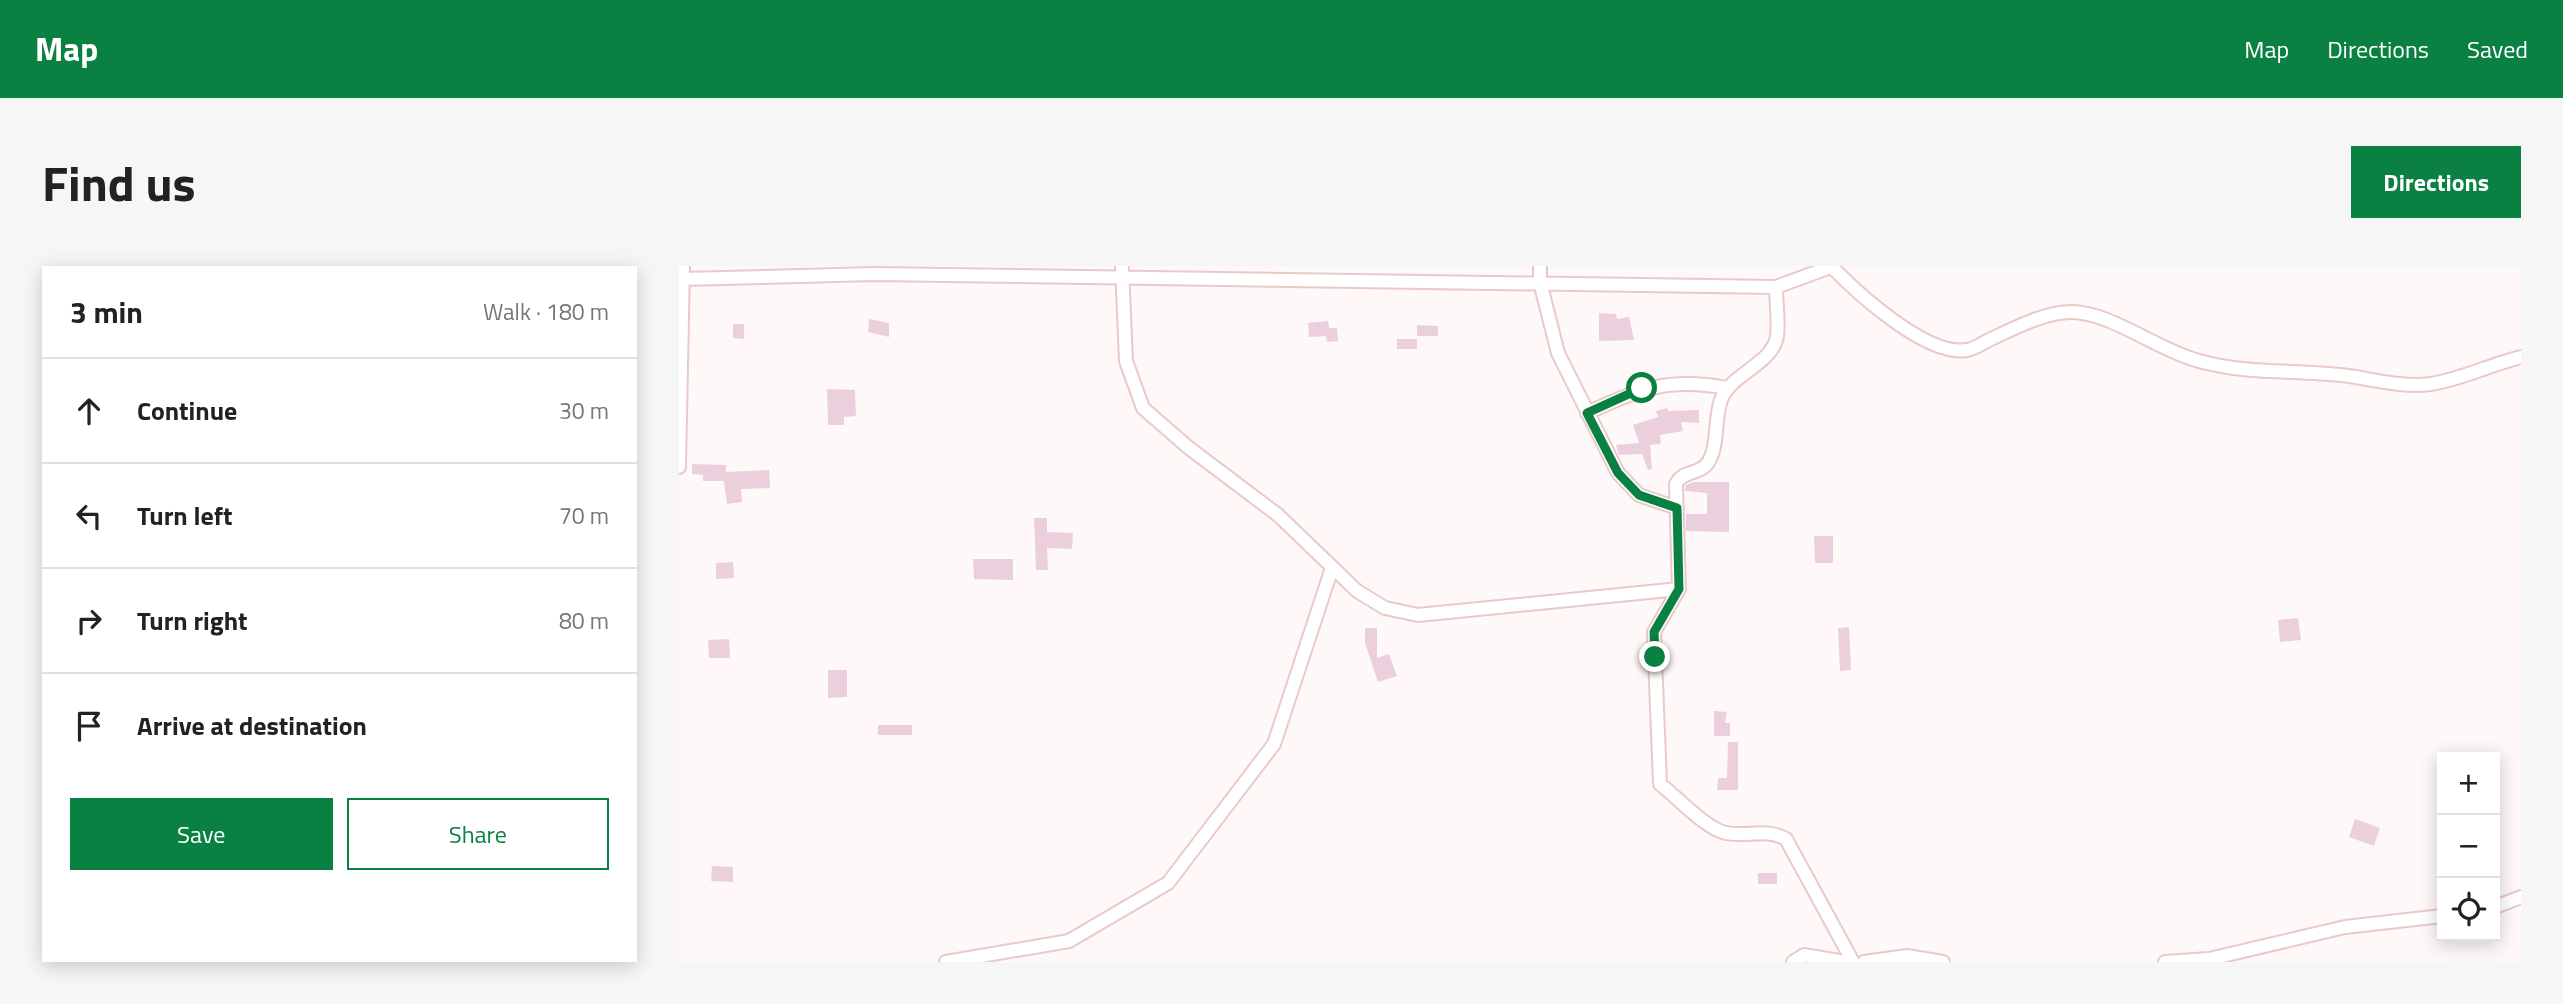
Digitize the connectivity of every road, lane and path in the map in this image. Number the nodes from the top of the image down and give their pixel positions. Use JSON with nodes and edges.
{"nodes":[{"id":1,"x":1540,"y":266,"type":"edge"},
{"id":2,"x":1832,"y":266,"type":"edge"},
{"id":3,"x":876,"y":270,"type":"edge"},
{"id":4,"x":683,"y":272,"type":"edge"},
{"id":5,"x":1122,"y":272,"type":"edge"},
{"id":6,"x":1540,"y":282,"type":"junction"},
{"id":7,"x":1776,"y":287,"type":"junction"},
{"id":8,"x":2521,"y":357,"type":"edge"},
{"id":9,"x":1727,"y":388,"type":"junction"},
{"id":10,"x":1587,"y":413,"type":"junction"},
{"id":11,"x":679,"y":467,"type":"edge"},
{"id":12,"x":1677,"y":508,"type":"junction"},
{"id":13,"x":1332,"y":568,"type":"junction"},
{"id":14,"x":1679,"y":589,"type":"junction"},
{"id":15,"x":2521,"y":897,"type":"edge"},
{"id":16,"x":2500,"y":905,"type":"edge"},
{"id":17,"x":2437,"y":917,"type":"edge"},
{"id":18,"x":946,"y":962,"type":"edge"},
{"id":19,"x":1793,"y":962,"type":"edge"},
{"id":20,"x":1845,"y":962,"type":"edge"},
{"id":21,"x":1853,"y":962,"type":"edge"},
{"id":22,"x":1864,"y":962,"type":"edge"},
{"id":23,"x":1943,"y":962,"type":"edge"},
{"id":24,"x":2165,"y":962,"type":"edge"}],
"edges":[{"from":1,"to":6,"type":"street"},
{"from":2,"to":7,"type":"street"},
{"from":2,"to":8,"type":"street"},
{"from":3,"to":4,"type":"street"},
{"from":3,"to":5,"type":"street"},
{"from":4,"to":11,"type":"street"},
{"from":5,"to":6,"type":"street"},
{"from":5,"to":13,"type":"street"},
{"from":6,"to":7,"type":"street"},
{"from":6,"to":10,"type":"street"},
{"from":7,"to":9,"type":"street"},
{"from":9,"to":10,"type":"street"},
{"from":9,"to":12,"type":"street"},
{"from":10,"to":12,"type":"street"},
{"from":12,"to":14,"type":"street"},
{"from":13,"to":14,"type":"street"},
{"from":13,"to":18,"type":"street"},
{"from":14,"to":21,"type":"street"},
{"from":15,"to":16,"type":"street"},
{"from":17,"to":24,"type":"street"},
{"from":19,"to":20,"type":"street"},
{"from":22,"to":23,"type":"street"}]}
